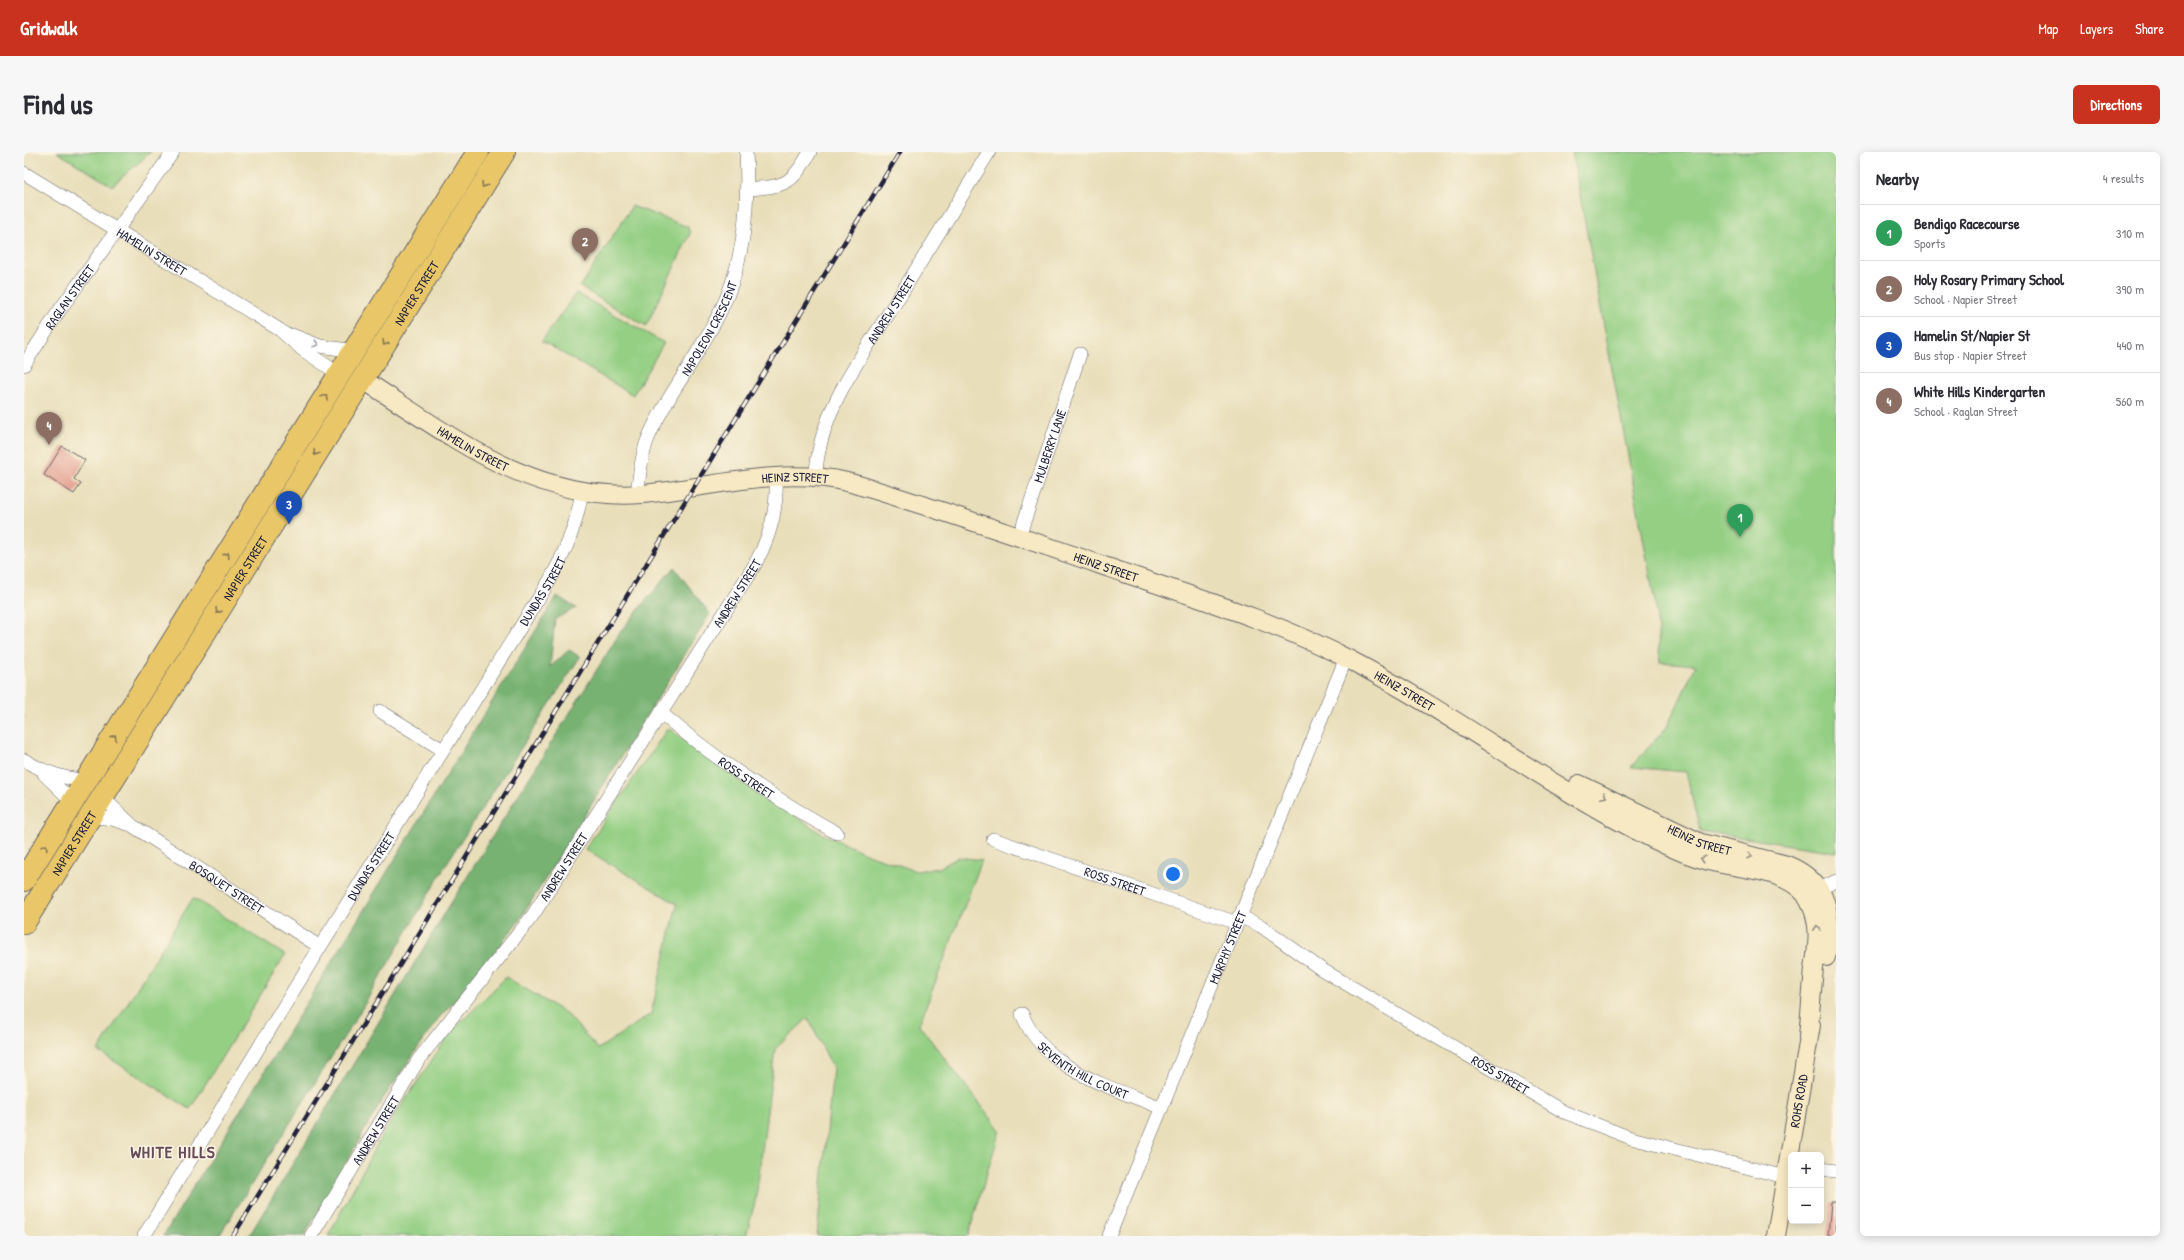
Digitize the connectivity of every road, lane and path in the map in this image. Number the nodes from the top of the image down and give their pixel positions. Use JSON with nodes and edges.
{"nodes":[{"id":1,"x":173,"y":152,"type":"edge"},
{"id":2,"x":478,"y":152,"type":"edge"},
{"id":3,"x":504,"y":152,"type":"edge"},
{"id":4,"x":746,"y":152,"type":"edge"},
{"id":5,"x":810,"y":152,"type":"edge"},
{"id":6,"x":989,"y":152,"type":"edge"},
{"id":7,"x":24,"y":173,"type":"edge"},
{"id":8,"x":747,"y":189,"type":"junction"},
{"id":9,"x":117,"y":230,"type":"junction"},
{"id":10,"x":280,"y":330,"type":"junction"},
{"id":11,"x":354,"y":351,"type":"junction"},
{"id":12,"x":1080,"y":354,"type":"dead end"},
{"id":13,"x":24,"y":366,"type":"edge"},
{"id":14,"x":339,"y":374,"type":"junction"},
{"id":15,"x":362,"y":379,"type":"junction"},
{"id":16,"x":816,"y":477,"type":"junction"},
{"id":17,"x":776,"y":478,"type":"junction"},
{"id":18,"x":693,"y":488,"type":"joint"},
{"id":19,"x":582,"y":491,"type":"junction"},
{"id":20,"x":637,"y":494,"type":"junction"},
{"id":21,"x":1019,"y":537,"type":"junction"},
{"id":22,"x":1346,"y":658,"type":"junction"},
{"id":23,"x":380,"y":711,"type":"dead end"},
{"id":24,"x":661,"y":713,"type":"junction"},
{"id":25,"x":443,"y":750,"type":"junction"},
{"id":26,"x":24,"y":760,"type":"edge"},
{"id":27,"x":42,"y":771,"type":"junction"},
{"id":28,"x":87,"y":781,"type":"junction"},
{"id":29,"x":102,"y":797,"type":"junction"},
{"id":30,"x":73,"y":802,"type":"junction"},
{"id":31,"x":90,"y":816,"type":"junction"},
{"id":32,"x":133,"y":826,"type":"junction"},
{"id":33,"x":837,"y":833,"type":"dead end"},
{"id":34,"x":993,"y":839,"type":"dead end"},
{"id":35,"x":24,"y":880,"type":"edge"},
{"id":36,"x":1836,"y":881,"type":"edge"},
{"id":37,"x":49,"y":883,"type":"junction"},
{"id":38,"x":1819,"y":897,"type":"edge"},
{"id":39,"x":24,"y":913,"type":"edge"},
{"id":40,"x":1238,"y":920,"type":"junction"},
{"id":41,"x":24,"y":923,"type":"edge"},
{"id":42,"x":320,"y":947,"type":"junction"},
{"id":43,"x":1022,"y":1014,"type":"dead end"},
{"id":44,"x":1162,"y":1108,"type":"junction"},
{"id":45,"x":1790,"y":1152,"type":"edge"},
{"id":46,"x":1788,"y":1168,"type":"edge"},
{"id":47,"x":1824,"y":1169,"type":"edge"},
{"id":48,"x":1836,"y":1171,"type":"edge"},
{"id":49,"x":144,"y":1236,"type":"edge"},
{"id":50,"x":311,"y":1236,"type":"edge"},
{"id":51,"x":1109,"y":1236,"type":"edge"},
{"id":52,"x":1776,"y":1236,"type":"edge"}],
"edges":[{"from":1,"to":9,"type":"street"},
{"from":2,"to":11,"type":"highway","name":"NAPIER STREET"},
{"from":3,"to":15,"type":"highway","name":"NAPIER STREET","one_way":true},
{"from":4,"to":8,"type":"street","name":"NAPOLEON CRESCENT"},
{"from":5,"to":8,"type":"street"},
{"from":6,"to":16,"type":"street","name":"ANDREW STREET"},
{"from":7,"to":9,"type":"street","name":"HAMELIN STREET"},
{"from":8,"to":20,"type":"street","name":"NAPOLEON CRESCENT"},
{"from":9,"to":10,"type":"street","name":"HAMELIN STREET"},
{"from":9,"to":13,"type":"street","name":"RAGLAN STREET"},
{"from":10,"to":11,"type":"street","name":"HAMELIN STREET","one_way":true},
{"from":10,"to":14,"type":"street","name":"HAMELIN STREET"},
{"from":11,"to":14,"type":"highway","name":"NAPIER STREET"},
{"from":12,"to":21,"type":"street","name":"MULBERRY LANE"},
{"from":14,"to":15,"type":"highway","name":"HAMELIN STREET"},
{"from":28,"to":14,"type":"highway","name":"NAPIER STREET","one_way":true},
{"from":15,"to":19,"type":"street","name":"HAMELIN STREET"},
{"from":15,"to":29,"type":"highway","name":"NAPIER STREET","one_way":true},
{"from":16,"to":17,"type":"street","name":"HEINZ STREET"},
{"from":16,"to":21,"type":"street","name":"HEINZ STREET"},
{"from":17,"to":18,"type":"street","name":"HEINZ STREET"},
{"from":17,"to":24,"type":"street","name":"ANDREW STREET"},
{"from":18,"to":20,"type":"street","name":"HAMELIN STREET"},
{"from":19,"to":20,"type":"street","name":"HAMELIN STREET"},
{"from":19,"to":25,"type":"street","name":"DUNDAS STREET"},
{"from":21,"to":22,"type":"street","name":"HEINZ STREET"},
{"from":22,"to":38,"type":"street","name":"HEINZ STREET"},
{"from":22,"to":40,"type":"street","name":"MURPHY STREET"},
{"from":23,"to":25,"type":"street"},
{"from":24,"to":33,"type":"street","name":"ROSS STREET"},
{"from":24,"to":50,"type":"street","name":"ANDREW STREET"},
{"from":25,"to":42,"type":"street","name":"DUNDAS STREET"},
{"from":26,"to":27,"type":"street"},
{"from":27,"to":28,"type":"street"},
{"from":27,"to":30,"type":"street"},
{"from":28,"to":30,"type":"highway","name":"NAPIER STREET"},
{"from":29,"to":31,"type":"highway","name":"NAPIER STREET"},
{"from":29,"to":32,"type":"street","name":"BOSQUET STREET"},
{"from":35,"to":30,"type":"highway","name":"NAPIER STREET","one_way":true},
{"from":31,"to":32,"type":"street","name":"BOSQUET STREET"},
{"from":31,"to":37,"type":"highway","name":"NAPIER STREET"},
{"from":32,"to":42,"type":"street","name":"BOSQUET STREET"},
{"from":34,"to":40,"type":"street","name":"ROSS STREET"},
{"from":36,"to":38,"type":"street"},
{"from":37,"to":39,"type":"highway"},
{"from":37,"to":41,"type":"highway","name":"NAPIER STREET"},
{"from":38,"to":45,"type":"street","name":"ROHS ROAD"},
{"from":40,"to":44,"type":"street","name":"MURPHY STREET"},
{"from":40,"to":46,"type":"street","name":"ROSS STREET"},
{"from":42,"to":49,"type":"street","name":"DUNDAS STREET"},
{"from":43,"to":44,"type":"street","name":"SEVENTH HILL COURT"},
{"from":44,"to":51,"type":"street","name":"MURPHY STREET"},
{"from":46,"to":52,"type":"street","name":"ROHS ROAD"},
{"from":47,"to":48,"type":"street"}]}
